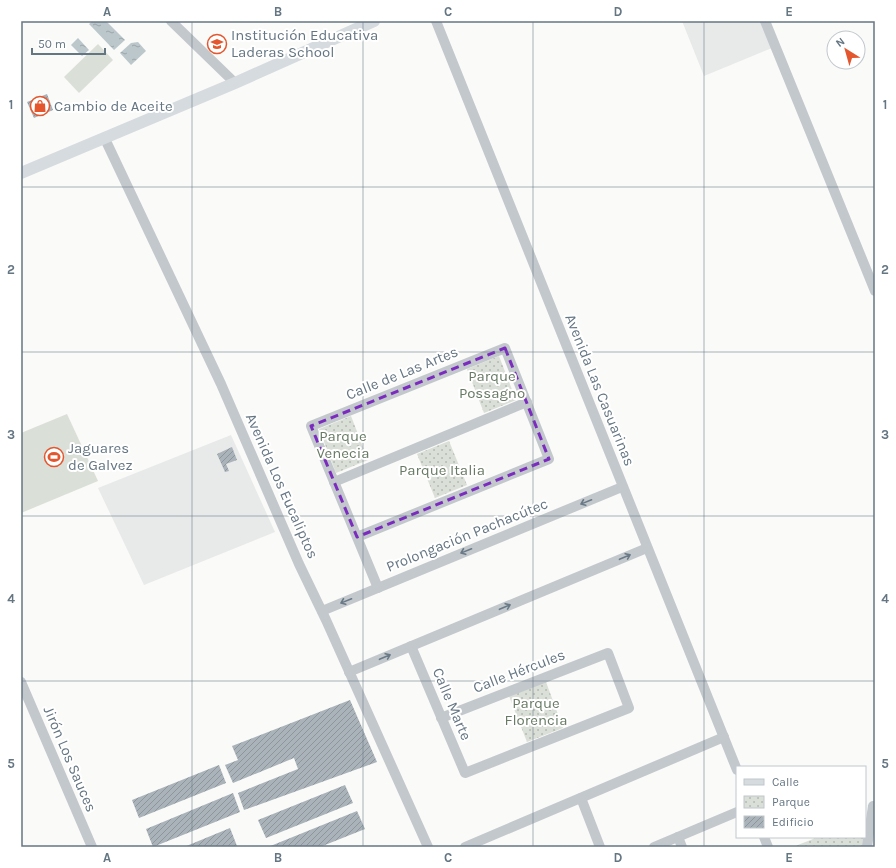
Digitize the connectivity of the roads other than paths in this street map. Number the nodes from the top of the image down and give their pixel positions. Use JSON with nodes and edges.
{"nodes":[{"id":1,"x":171,"y":21,"type":"edge"},
{"id":2,"x":374,"y":21,"type":"edge"},
{"id":3,"x":436,"y":21,"type":"edge"},
{"id":4,"x":765,"y":21,"type":"edge"},
{"id":5,"x":235,"y":83,"type":"junction"},
{"id":6,"x":105,"y":139,"type":"junction"},
{"id":7,"x":21,"y":173,"type":"edge"},
{"id":8,"x":875,"y":291,"type":"edge"},
{"id":9,"x":527,"y":402,"type":"junction"},
{"id":10,"x":334,"y":482,"type":"junction"},
{"id":11,"x":622,"y":487,"type":"junction"},
{"id":12,"x":357,"y":537,"type":"junction"},
{"id":13,"x":647,"y":548,"type":"junction"},
{"id":14,"x":378,"y":588,"type":"junction"},
{"id":15,"x":322,"y":611,"type":"junction"},
{"id":16,"x":411,"y":646,"type":"junction"},
{"id":17,"x":349,"y":672,"type":"junction"},
{"id":18,"x":21,"y":682,"type":"edge"},
{"id":19,"x":441,"y":718,"type":"junction"},
{"id":20,"x":724,"y":737,"type":"junction"},
{"id":21,"x":736,"y":767,"type":"edge"},
{"id":22,"x":465,"y":773,"type":"joint"},
{"id":23,"x":581,"y":798,"type":"junction"},
{"id":24,"x":873,"y":806,"type":"dead end"},
{"id":25,"x":736,"y":812,"type":"edge"},
{"id":26,"x":678,"y":837,"type":"junction"},
{"id":27,"x":92,"y":847,"type":"edge"},
{"id":28,"x":428,"y":847,"type":"edge"},
{"id":29,"x":465,"y":847,"type":"edge"},
{"id":30,"x":600,"y":847,"type":"edge"},
{"id":31,"x":654,"y":847,"type":"edge"},
{"id":32,"x":682,"y":847,"type":"edge"},
{"id":33,"x":867,"y":847,"type":"edge"}],
"edges":[{"from":1,"to":5,"type":"street"},
{"from":2,"to":5,"type":"main road"},
{"from":3,"to":11,"type":"street","name":"Avenida Las Casuarinas"},
{"from":4,"to":8,"type":"street"},
{"from":5,"to":6,"type":"main road"},
{"from":6,"to":7,"type":"main road"},
{"from":6,"to":15,"type":"street","name":"Avenida Los Eucaliptos"},
{"from":9,"to":10,"type":"street"},
{"from":9,"to":10,"type":"street","name":"Calle de Las Artes"},
{"from":9,"to":12,"type":"street"},
{"from":10,"to":12,"type":"street"},
{"from":11,"to":13,"type":"street","name":"Avenida Las Casuarinas"},
{"from":11,"to":14,"type":"street","name":"Prolongación Pachacútec","one_way":true},
{"from":12,"to":14,"type":"street"},
{"from":16,"to":13,"type":"street","one_way":true},
{"from":13,"to":20,"type":"street","name":"Avenida Las Casuarinas"},
{"from":14,"to":15,"type":"street","name":"Prolongación Pachacútec","one_way":true},
{"from":15,"to":17,"type":"street","name":"Avenida Los Eucaliptos"},
{"from":17,"to":16,"type":"street","one_way":true},
{"from":16,"to":19,"type":"street","name":"Calle Marte"},
{"from":17,"to":28,"type":"street","name":"Avenida Los Eucaliptos"},
{"from":18,"to":27,"type":"street","name":"Jirón Los Sauces"},
{"from":19,"to":22,"type":"street","name":"Calle Marte"},
{"from":19,"to":22,"type":"street","name":"Calle Hércules"},
{"from":20,"to":21,"type":"street","name":"Avenida Las Casuarinas"},
{"from":20,"to":23,"type":"street"},
{"from":23,"to":29,"type":"street"},
{"from":23,"to":30,"type":"street"},
{"from":24,"to":33,"type":"street"},
{"from":25,"to":26,"type":"street"},
{"from":26,"to":31,"type":"street"},
{"from":26,"to":32,"type":"street"}]}
